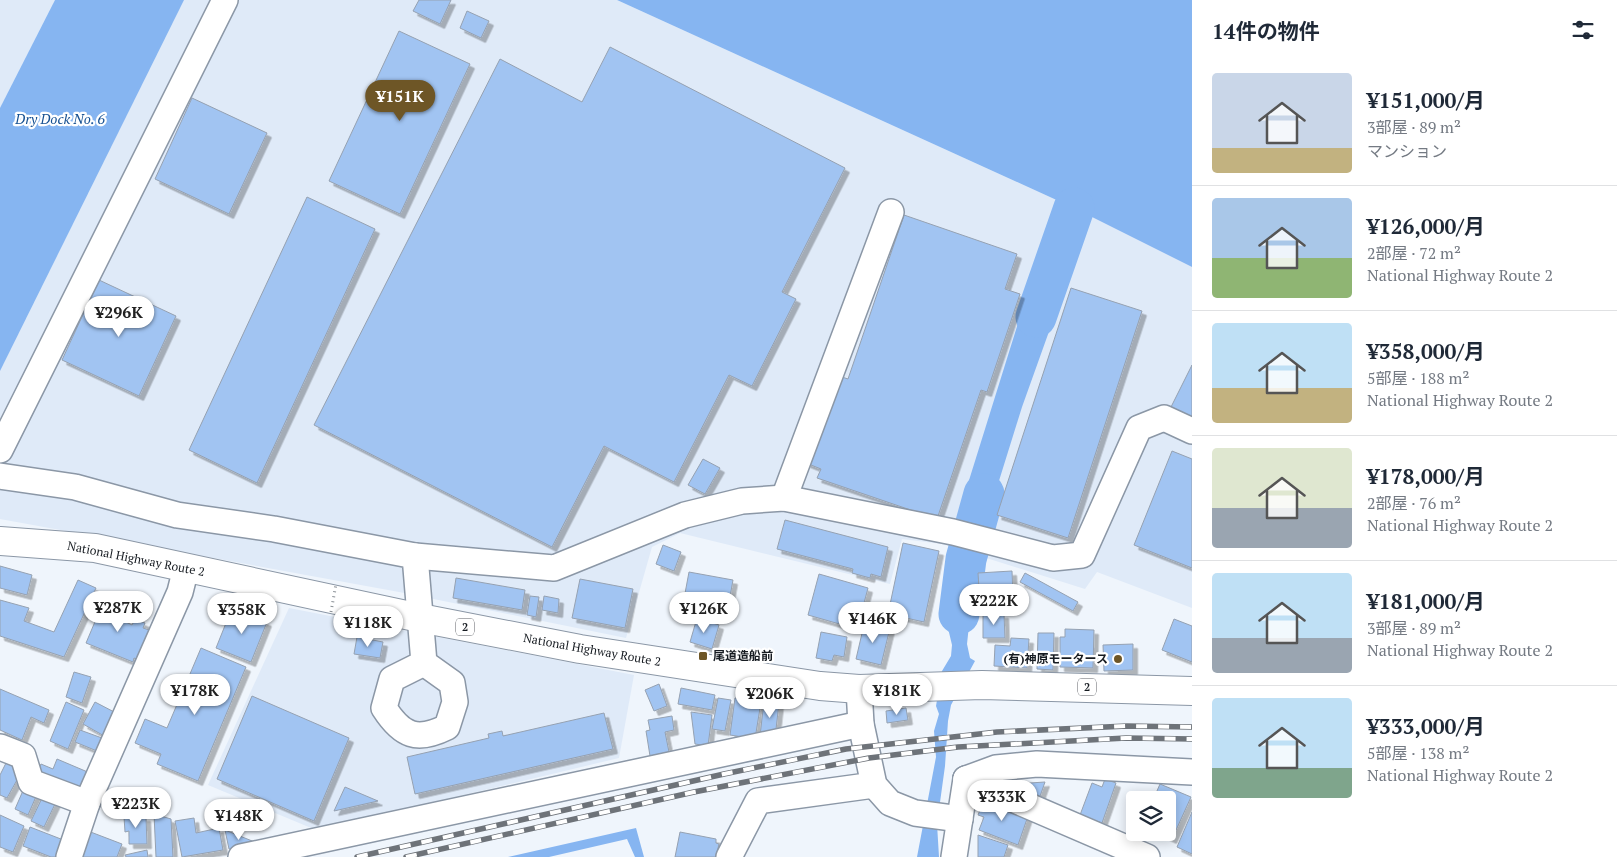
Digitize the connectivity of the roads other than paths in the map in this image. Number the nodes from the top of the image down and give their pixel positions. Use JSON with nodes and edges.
{"nodes":[{"id":1,"x":225,"y":0,"type":"edge"},
{"id":2,"x":891,"y":212,"type":"dead end"},
{"id":3,"x":1192,"y":432,"type":"edge"},
{"id":4,"x":1,"y":464,"type":"edge"},
{"id":5,"x":784,"y":498,"type":"junction"},
{"id":6,"x":0,"y":541,"type":"edge"},
{"id":7,"x":415,"y":556,"type":"junction"},
{"id":8,"x":186,"y":568,"type":"junction"},
{"id":9,"x":420,"y":618,"type":"junction"},
{"id":10,"x":424,"y":663,"type":"dead end"},
{"id":11,"x":859,"y":689,"type":"junction"},
{"id":12,"x":1192,"y":691,"type":"edge"},
{"id":13,"x":861,"y":724,"type":"junction"},
{"id":14,"x":0,"y":747,"type":"edge"},
{"id":15,"x":1192,"y":772,"type":"edge"},
{"id":16,"x":966,"y":779,"type":"junction"},
{"id":17,"x":874,"y":785,"type":"junction"},
{"id":18,"x":87,"y":803,"type":"junction"},
{"id":19,"x":960,"y":819,"type":"junction"},
{"id":20,"x":69,"y":857,"type":"edge"},
{"id":21,"x":241,"y":857,"type":"edge"},
{"id":22,"x":728,"y":857,"type":"edge"},
{"id":23,"x":954,"y":857,"type":"edge"},
{"id":24,"x":1147,"y":857,"type":"edge"}],
"edges":[{"from":1,"to":4,"type":"street"},
{"from":2,"to":5,"type":"street"},
{"from":3,"to":5,"type":"street"},
{"from":4,"to":7,"type":"street"},
{"from":5,"to":7,"type":"street"},
{"from":6,"to":8,"type":"highway","name":"National Highway Route 2","number":"2"},
{"from":7,"to":9,"type":"street"},
{"from":8,"to":9,"type":"highway","name":"National Highway Route 2","number":"2"},
{"from":8,"to":18,"type":"street"},
{"from":9,"to":10,"type":"street"},
{"from":9,"to":11,"type":"highway","name":"National Highway Route 2","number":"2"},
{"from":11,"to":12,"type":"highway","name":"National Highway Route 2","number":"2"},
{"from":11,"to":13,"type":"street"},
{"from":13,"to":17,"type":"street"},
{"from":13,"to":21,"type":"street"},
{"from":14,"to":18,"type":"street"},
{"from":15,"to":16,"type":"street"},
{"from":16,"to":19,"type":"street"},
{"from":16,"to":24,"type":"street"},
{"from":17,"to":19,"type":"street"},
{"from":17,"to":22,"type":"street"},
{"from":18,"to":20,"type":"street"},
{"from":19,"to":23,"type":"street"}]}
